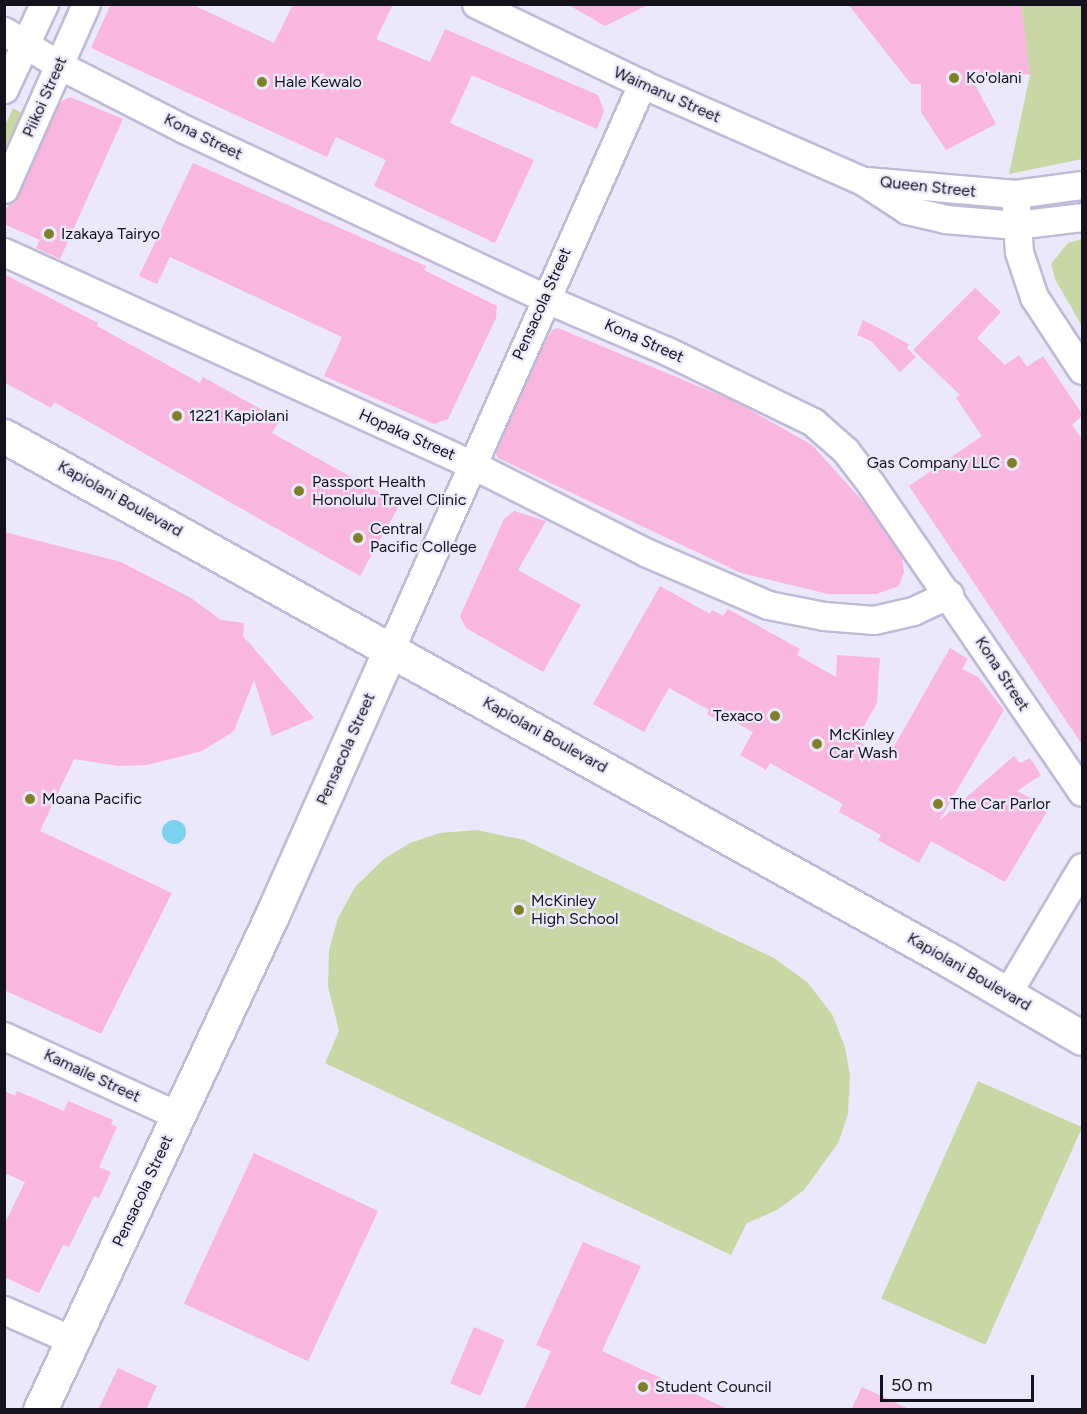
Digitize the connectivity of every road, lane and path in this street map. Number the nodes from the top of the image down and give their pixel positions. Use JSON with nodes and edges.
{"nodes":[{"id":1,"x":44,"y":4,"type":"edge"},
{"id":2,"x":86,"y":4,"type":"edge"},
{"id":3,"x":476,"y":4,"type":"edge"},
{"id":4,"x":15,"y":37,"type":"edge"},
{"id":5,"x":59,"y":65,"type":"junction"},
{"id":6,"x":7,"y":77,"type":"edge"},
{"id":7,"x":642,"y":84,"type":"junction"},
{"id":8,"x":861,"y":180,"type":"junction"},
{"id":9,"x":1083,"y":184,"type":"edge"},
{"id":10,"x":4,"y":189,"type":"edge"},
{"id":11,"x":1015,"y":194,"type":"junction"},
{"id":12,"x":1083,"y":217,"type":"edge"},
{"id":13,"x":1016,"y":225,"type":"junction"},
{"id":14,"x":4,"y":252,"type":"edge"},
{"id":15,"x":544,"y":298,"type":"junction"},
{"id":16,"x":1083,"y":370,"type":"edge"},
{"id":17,"x":4,"y":436,"type":"edge"},
{"id":18,"x":471,"y":464,"type":"junction"},
{"id":19,"x":949,"y":594,"type":"junction"},
{"id":20,"x":390,"y":650,"type":"junction"},
{"id":21,"x":1083,"y":792,"type":"edge"},
{"id":22,"x":1083,"y":867,"type":"edge"},
{"id":23,"x":1008,"y":992,"type":"junction"},
{"id":24,"x":4,"y":1036,"type":"edge"},
{"id":25,"x":1083,"y":1038,"type":"edge"},
{"id":26,"x":178,"y":1116,"type":"junction"},
{"id":27,"x":4,"y":1310,"type":"edge"},
{"id":28,"x":72,"y":1340,"type":"junction"},
{"id":29,"x":40,"y":1410,"type":"edge"}],
"edges":[{"from":1,"to":4,"type":"street"},
{"from":2,"to":5,"type":"street","name":"Piikoi Street"},
{"from":3,"to":7,"type":"street","name":"Waimanu Street"},
{"from":4,"to":5,"type":"street","name":"Kona Street"},
{"from":4,"to":6,"type":"street"},
{"from":5,"to":6,"type":"street"},
{"from":5,"to":10,"type":"street","name":"Piikoi Street"},
{"from":5,"to":15,"type":"street","name":"Kona Street"},
{"from":7,"to":8,"type":"street","name":"Waimanu Street"},
{"from":7,"to":15,"type":"street","name":"Pensacola Street"},
{"from":8,"to":11,"type":"street","name":"Queen Street"},
{"from":8,"to":13,"type":"street","name":"Queen Street"},
{"from":9,"to":11,"type":"street","name":"Queen Street"},
{"from":11,"to":13,"type":"street"},
{"from":12,"to":13,"type":"street","name":"Queen Street"},
{"from":13,"to":16,"type":"street"},
{"from":14,"to":18,"type":"street","name":"Hopaka Street"},
{"from":15,"to":18,"type":"street","name":"Pensacola Street"},
{"from":15,"to":19,"type":"street","name":"Kona Street"},
{"from":17,"to":20,"type":"main road","name":"Kapiolani Boulevard"},
{"from":18,"to":19,"type":"street","name":"Hopaka Street"},
{"from":18,"to":20,"type":"street","name":"Pensacola Street"},
{"from":19,"to":21,"type":"street","name":"Kona Street"},
{"from":20,"to":23,"type":"main road","name":"Kapiolani Boulevard"},
{"from":20,"to":26,"type":"main road","name":"Pensacola Street"},
{"from":22,"to":23,"type":"street"},
{"from":23,"to":25,"type":"main road","name":"Kapiolani Boulevard"},
{"from":24,"to":26,"type":"street","name":"Kamaile Street"},
{"from":26,"to":28,"type":"main road","name":"Pensacola Street"},
{"from":27,"to":28,"type":"street"},
{"from":28,"to":29,"type":"main road","name":"Pensacola Street"}]}
